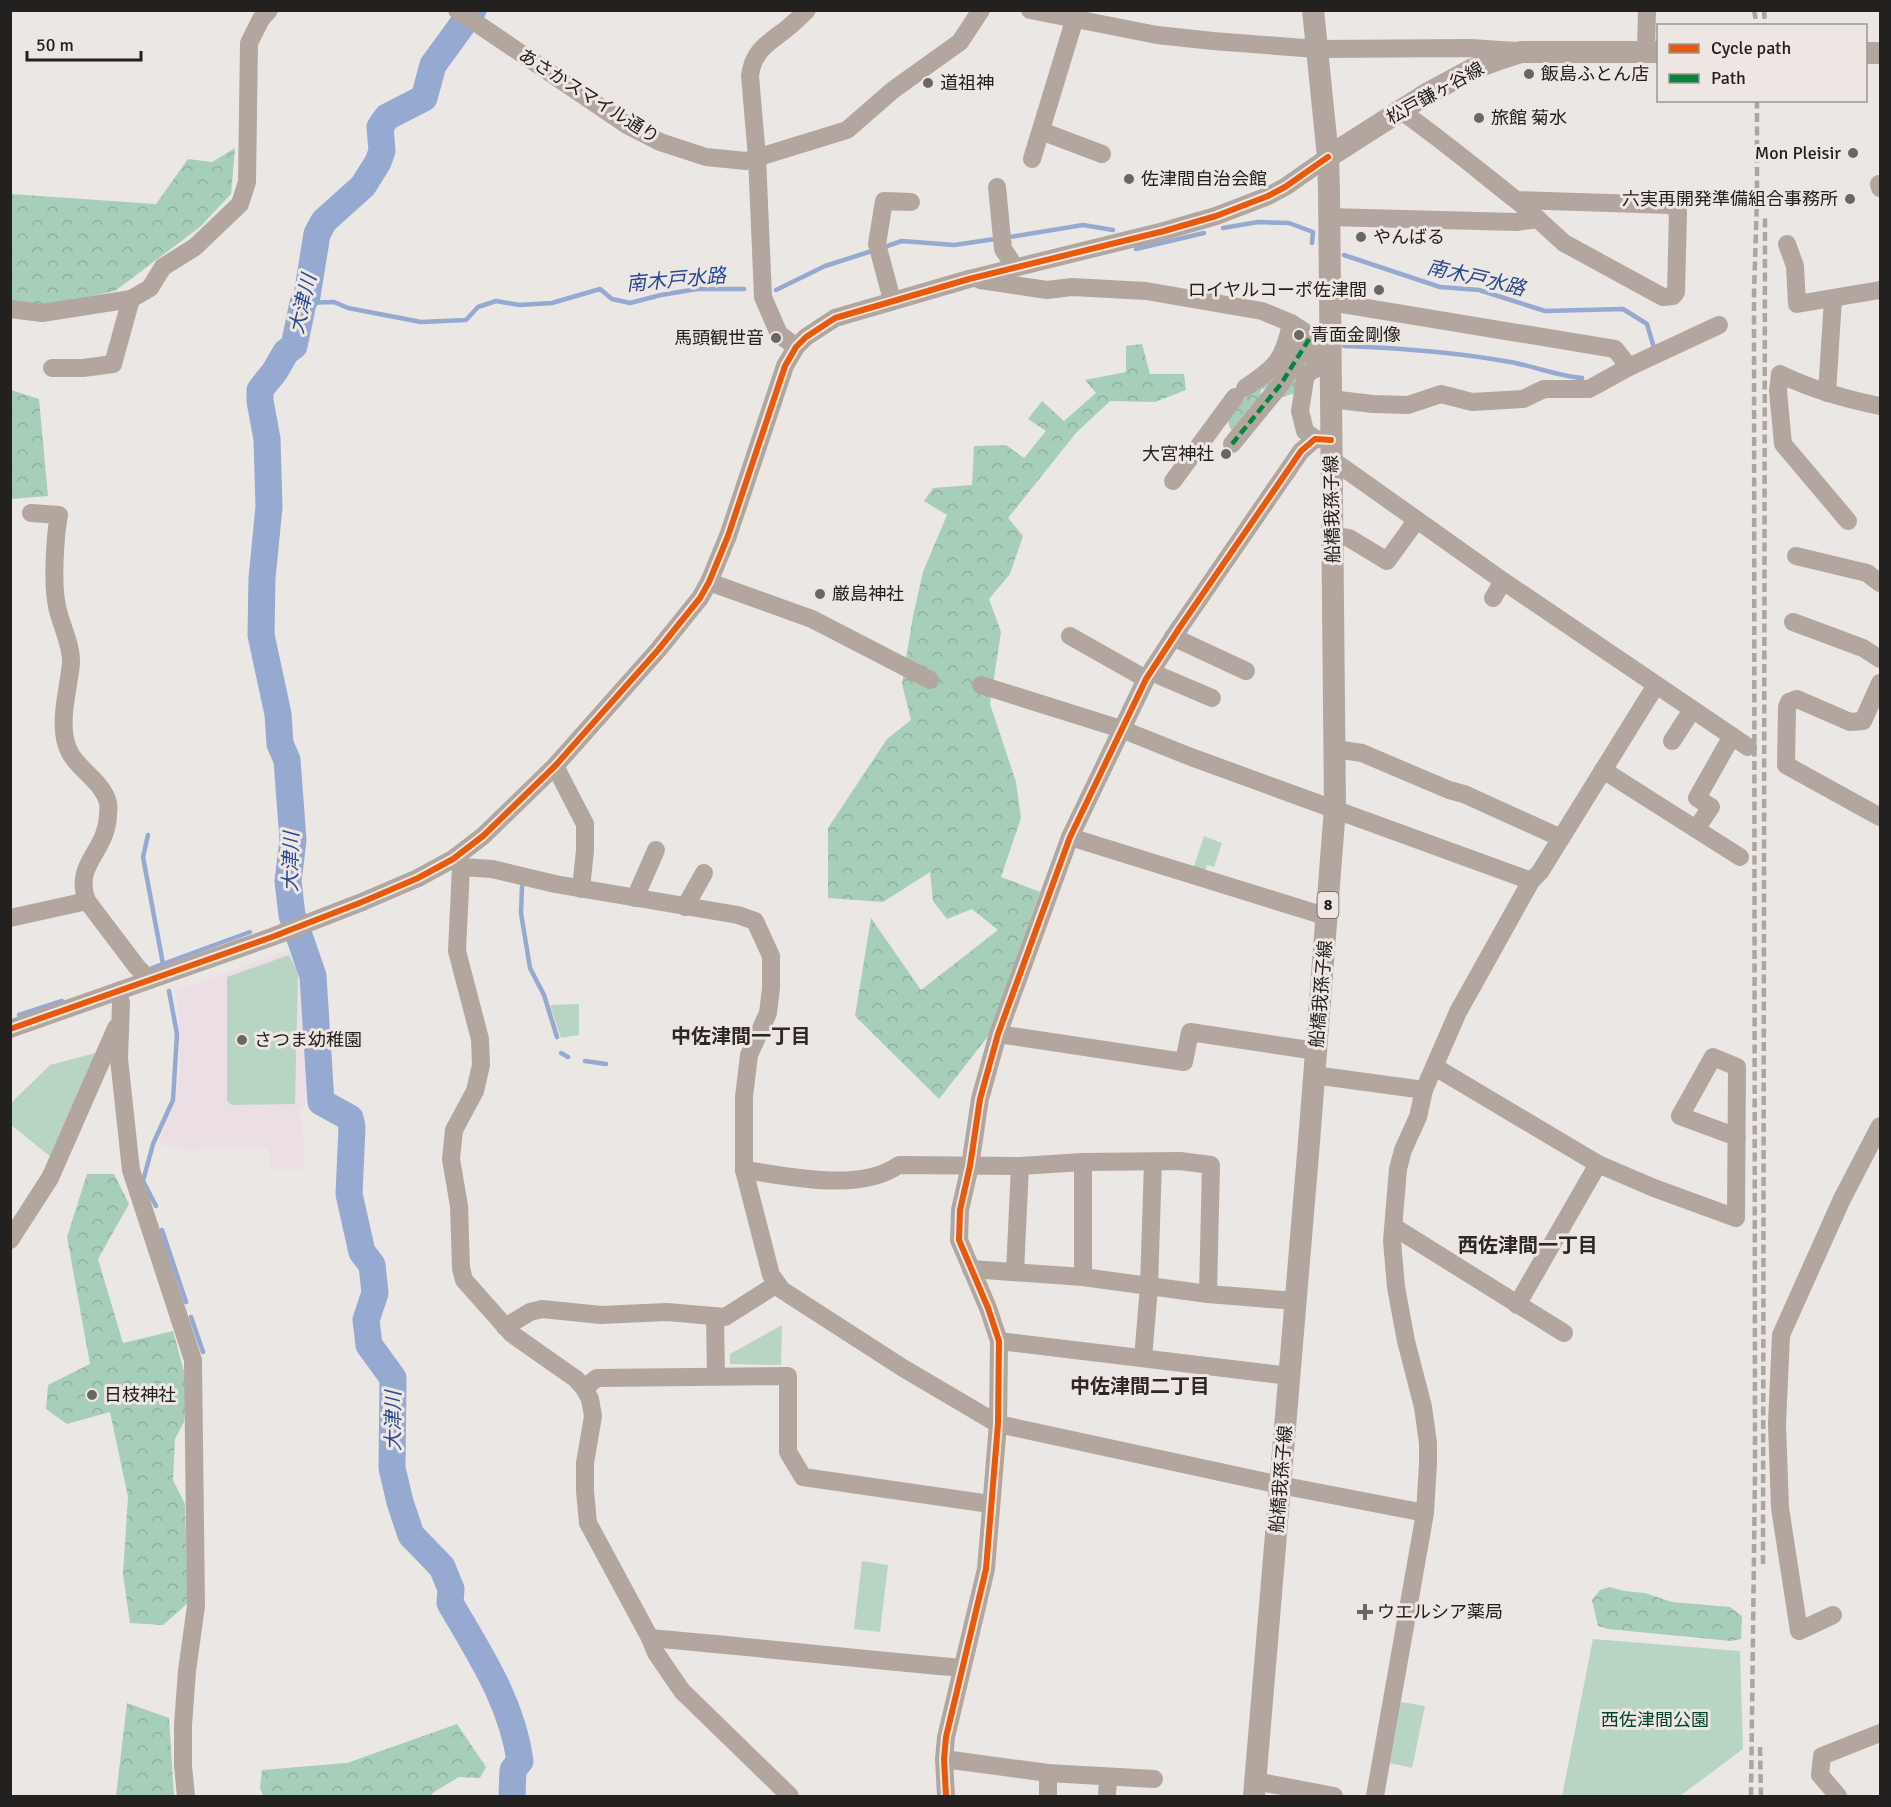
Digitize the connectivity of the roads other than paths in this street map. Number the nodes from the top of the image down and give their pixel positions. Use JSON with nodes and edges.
{"nodes":[{"id":1,"x":269,"y":10,"type":"edge"},
{"id":2,"x":457,"y":10,"type":"edge"},
{"id":3,"x":807,"y":10,"type":"edge"},
{"id":4,"x":981,"y":10,"type":"edge"},
{"id":5,"x":1030,"y":10,"type":"edge"},
{"id":6,"x":1312,"y":10,"type":"edge"},
{"id":7,"x":1647,"y":10,"type":"edge"},
{"id":8,"x":1075,"y":18,"type":"junction"},
{"id":9,"x":1317,"y":49,"type":"junction"},
{"id":10,"x":1521,"y":52,"type":"junction"},
{"id":11,"x":1652,"y":52,"type":"edge"},
{"id":12,"x":1401,"y":111,"type":"junction"},
{"id":13,"x":1041,"y":131,"type":"junction"},
{"id":14,"x":1102,"y":154,"type":"dead end"},
{"id":15,"x":757,"y":157,"type":"junction"},
{"id":16,"x":1328,"y":157,"type":"junction"},
{"id":17,"x":1032,"y":159,"type":"dead end"},
{"id":18,"x":997,"y":187,"type":"dead end"},
{"id":19,"x":1516,"y":200,"type":"junction"},
{"id":20,"x":911,"y":202,"type":"dead end"},
{"id":21,"x":1328,"y":217,"type":"junction"},
{"id":22,"x":1538,"y":219,"type":"junction"},
{"id":23,"x":1787,"y":244,"type":"dead end"},
{"id":24,"x":1015,"y":267,"type":"junction"},
{"id":25,"x":969,"y":279,"type":"junction"},
{"id":26,"x":1881,"y":290,"type":"edge"},
{"id":27,"x":131,"y":299,"type":"junction"},
{"id":28,"x":1833,"y":299,"type":"junction"},
{"id":29,"x":892,"y":300,"type":"junction"},
{"id":30,"x":1329,"y":302,"type":"junction"},
{"id":31,"x":10,"y":309,"type":"edge"},
{"id":32,"x":1291,"y":323,"type":"junction"},
{"id":33,"x":1719,"y":325,"type":"dead end"},
{"id":34,"x":1311,"y":336,"type":"junction"},
{"id":35,"x":796,"y":347,"type":"junction"},
{"id":36,"x":52,"y":368,"type":"dead end"},
{"id":37,"x":1629,"y":368,"type":"junction"},
{"id":38,"x":1827,"y":393,"type":"junction"},
{"id":39,"x":1330,"y":399,"type":"junction"},
{"id":40,"x":1881,"y":406,"type":"edge"},
{"id":41,"x":1232,"y":444,"type":"dead end"},
{"id":42,"x":1326,"y":446,"type":"junction"},
{"id":43,"x":1173,"y":481,"type":"dead end"},
{"id":44,"x":32,"y":513,"type":"dead end"},
{"id":45,"x":1416,"y":521,"type":"junction"},
{"id":46,"x":1848,"y":521,"type":"dead end"},
{"id":47,"x":1332,"y":536,"type":"junction"},
{"id":48,"x":1796,"y":556,"type":"dead end"},
{"id":49,"x":1503,"y":581,"type":"junction"},
{"id":50,"x":709,"y":582,"type":"junction"},
{"id":51,"x":1881,"y":583,"type":"edge"},
{"id":52,"x":1493,"y":598,"type":"dead end"},
{"id":53,"x":1793,"y":622,"type":"dead end"},
{"id":54,"x":1070,"y":636,"type":"dead end"},
{"id":55,"x":1173,"y":637,"type":"junction"},
{"id":56,"x":1881,"y":659,"type":"edge"},
{"id":57,"x":1246,"y":671,"type":"dead end"},
{"id":58,"x":1149,"y":675,"type":"junction"},
{"id":59,"x":930,"y":680,"type":"dead end"},
{"id":60,"x":1881,"y":683,"type":"edge"},
{"id":61,"x":981,"y":685,"type":"dead end"},
{"id":62,"x":1656,"y":685,"type":"junction"},
{"id":63,"x":1212,"y":698,"type":"dead end"},
{"id":64,"x":1692,"y":710,"type":"junction"},
{"id":65,"x":1121,"y":729,"type":"junction"},
{"id":66,"x":1672,"y":741,"type":"dead end"},
{"id":67,"x":1335,"y":750,"type":"junction"},
{"id":68,"x":555,"y":766,"type":"junction"},
{"id":69,"x":1603,"y":770,"type":"junction"},
{"id":70,"x":1335,"y":808,"type":"junction"},
{"id":71,"x":1881,"y":817,"type":"edge"},
{"id":72,"x":1696,"y":829,"type":"junction"},
{"id":73,"x":1070,"y":837,"type":"junction"},
{"id":74,"x":1561,"y":838,"type":"junction"},
{"id":75,"x":656,"y":850,"type":"dead end"},
{"id":76,"x":1740,"y":857,"type":"dead end"},
{"id":77,"x":457,"y":863,"type":"junction"},
{"id":78,"x":704,"y":873,"type":"dead end"},
{"id":79,"x":1531,"y":881,"type":"junction"},
{"id":80,"x":581,"y":889,"type":"junction"},
{"id":81,"x":634,"y":898,"type":"junction"},
{"id":82,"x":87,"y":901,"type":"junction"},
{"id":83,"x":685,"y":907,"type":"junction"},
{"id":84,"x":1328,"y":917,"type":"junction"},
{"id":85,"x":10,"y":918,"type":"edge"},
{"id":86,"x":150,"y":980,"type":"junction"},
{"id":87,"x":118,"y":992,"type":"junction"},
{"id":88,"x":120,"y":1018,"type":"junction"},
{"id":89,"x":10,"y":1029,"type":"edge"},
{"id":90,"x":999,"y":1034,"type":"junction"},
{"id":91,"x":1316,"y":1051,"type":"junction"},
{"id":92,"x":1435,"y":1067,"type":"junction"},
{"id":93,"x":1314,"y":1075,"type":"junction"},
{"id":94,"x":1424,"y":1090,"type":"junction"},
{"id":95,"x":1881,"y":1126,"type":"edge"},
{"id":96,"x":1737,"y":1137,"type":"dead end"},
{"id":97,"x":1083,"y":1162,"type":"junction"},
{"id":98,"x":1153,"y":1162,"type":"junction"},
{"id":99,"x":1598,"y":1164,"type":"junction"},
{"id":100,"x":970,"y":1166,"type":"junction"},
{"id":101,"x":1020,"y":1166,"type":"junction"},
{"id":102,"x":744,"y":1170,"type":"junction"},
{"id":103,"x":1394,"y":1227,"type":"junction"},
{"id":104,"x":10,"y":1240,"type":"edge"},
{"id":105,"x":971,"y":1269,"type":"junction"},
{"id":106,"x":1015,"y":1272,"type":"junction"},
{"id":107,"x":1083,"y":1277,"type":"junction"},
{"id":108,"x":777,"y":1284,"type":"junction"},
{"id":109,"x":1149,"y":1287,"type":"junction"},
{"id":110,"x":1208,"y":1294,"type":"junction"},
{"id":111,"x":1295,"y":1301,"type":"junction"},
{"id":112,"x":1517,"y":1305,"type":"junction"},
{"id":113,"x":715,"y":1318,"type":"junction"},
{"id":114,"x":505,"y":1326,"type":"junction"},
{"id":115,"x":1564,"y":1333,"type":"dead end"},
{"id":116,"x":999,"y":1341,"type":"junction"},
{"id":117,"x":1143,"y":1358,"type":"junction"},
{"id":118,"x":716,"y":1375,"type":"junction"},
{"id":119,"x":1290,"y":1376,"type":"junction"},
{"id":120,"x":584,"y":1388,"type":"junction"},
{"id":121,"x":998,"y":1424,"type":"junction"},
{"id":122,"x":1280,"y":1485,"type":"junction"},
{"id":123,"x":990,"y":1504,"type":"junction"},
{"id":124,"x":1425,"y":1513,"type":"junction"},
{"id":125,"x":1833,"y":1615,"type":"dead end"},
{"id":126,"x":650,"y":1638,"type":"junction"},
{"id":127,"x":962,"y":1668,"type":"junction"},
{"id":128,"x":1881,"y":1733,"type":"edge"},
{"id":129,"x":944,"y":1759,"type":"junction"},
{"id":130,"x":1048,"y":1773,"type":"junction"},
{"id":131,"x":1108,"y":1777,"type":"junction"},
{"id":132,"x":1154,"y":1779,"type":"dead end"},
{"id":133,"x":1255,"y":1789,"type":"edge"},
{"id":134,"x":186,"y":1797,"type":"edge"},
{"id":135,"x":790,"y":1797,"type":"edge"},
{"id":136,"x":946,"y":1797,"type":"edge"},
{"id":137,"x":1048,"y":1797,"type":"edge"},
{"id":138,"x":1107,"y":1797,"type":"edge"},
{"id":139,"x":1334,"y":1797,"type":"edge"},
{"id":140,"x":1375,"y":1797,"type":"edge"},
{"id":141,"x":1838,"y":1797,"type":"edge"}],
"edges":[{"from":1,"to":27,"type":"street"},
{"from":2,"to":15,"type":"street","name":"あさかスマイル通り"},
{"from":3,"to":15,"type":"street"},
{"from":4,"to":15,"type":"street","name":"あさかスマイル通り"},
{"from":5,"to":8,"type":"street"},
{"from":6,"to":9,"type":"main road","name":"船橋我孫子線","number":"8"},
{"from":7,"to":11,"type":"street"},
{"from":8,"to":9,"type":"street"},
{"from":8,"to":13,"type":"street"},
{"from":9,"to":10,"type":"street"},
{"from":9,"to":16,"type":"main road","name":"船橋我孫子線","number":"8"},
{"from":10,"to":11,"type":"main road","name":"松戸鎌ヶ谷線"},
{"from":10,"to":12,"type":"main road","name":"松戸鎌ヶ谷線"},
{"from":12,"to":16,"type":"main road","name":"松戸鎌ヶ谷線"},
{"from":12,"to":19,"type":"street"},
{"from":13,"to":14,"type":"street"},
{"from":13,"to":17,"type":"street"},
{"from":15,"to":35,"type":"street"},
{"from":16,"to":21,"type":"main road","name":"船橋我孫子線","number":"8"},
{"from":16,"to":24,"type":"street"},
{"from":18,"to":24,"type":"street"},
{"from":19,"to":22,"type":"street"},
{"from":19,"to":22,"type":"street"},
{"from":20,"to":29,"type":"street"},
{"from":21,"to":22,"type":"street"},
{"from":21,"to":30,"type":"main road","name":"船橋我孫子線","number":"8"},
{"from":23,"to":28,"type":"street"},
{"from":24,"to":25,"type":"street"},
{"from":25,"to":29,"type":"street"},
{"from":25,"to":32,"type":"street"},
{"from":26,"to":28,"type":"street"},
{"from":27,"to":31,"type":"street"},
{"from":27,"to":36,"type":"street"},
{"from":28,"to":38,"type":"street"},
{"from":29,"to":35,"type":"street"},
{"from":30,"to":37,"type":"street"},
{"from":30,"to":39,"type":"main road","name":"船橋我孫子線","number":"8"},
{"from":32,"to":34,"type":"street"},
{"from":32,"to":43,"type":"street"},
{"from":33,"to":37,"type":"street"},
{"from":34,"to":41,"type":"street"},
{"from":34,"to":42,"type":"street"},
{"from":35,"to":50,"type":"street"},
{"from":37,"to":39,"type":"street"},
{"from":38,"to":40,"type":"street"},
{"from":38,"to":46,"type":"street"},
{"from":39,"to":42,"type":"main road","name":"船橋我孫子線","number":"8"},
{"from":42,"to":45,"type":"street"},
{"from":42,"to":47,"type":"main road","name":"船橋我孫子線","number":"8"},
{"from":42,"to":55,"type":"street"},
{"from":44,"to":82,"type":"street"},
{"from":45,"to":47,"type":"street"},
{"from":45,"to":49,"type":"street"},
{"from":47,"to":67,"type":"main road","name":"船橋我孫子線","number":"8"},
{"from":48,"to":51,"type":"street"},
{"from":49,"to":52,"type":"street"},
{"from":49,"to":62,"type":"street"},
{"from":50,"to":59,"type":"street"},
{"from":50,"to":68,"type":"street"},
{"from":53,"to":56,"type":"street"},
{"from":54,"to":58,"type":"street"},
{"from":55,"to":57,"type":"street"},
{"from":55,"to":58,"type":"street"},
{"from":58,"to":63,"type":"street"},
{"from":58,"to":65,"type":"street"},
{"from":60,"to":71,"type":"street"},
{"from":61,"to":65,"type":"street"},
{"from":62,"to":64,"type":"street"},
{"from":62,"to":69,"type":"street"},
{"from":64,"to":66,"type":"street"},
{"from":64,"to":72,"type":"street"},
{"from":65,"to":70,"type":"street"},
{"from":65,"to":73,"type":"street"},
{"from":67,"to":70,"type":"main road","name":"船橋我孫子線","number":"8"},
{"from":67,"to":74,"type":"street"},
{"from":68,"to":77,"type":"street"},
{"from":68,"to":80,"type":"street"},
{"from":69,"to":72,"type":"street"},
{"from":69,"to":74,"type":"street"},
{"from":70,"to":79,"type":"street"},
{"from":70,"to":84,"type":"main road","name":"船橋我孫子線","number":"8"},
{"from":72,"to":76,"type":"street"},
{"from":73,"to":84,"type":"street"},
{"from":73,"to":90,"type":"street"},
{"from":74,"to":79,"type":"street"},
{"from":75,"to":81,"type":"street"},
{"from":77,"to":80,"type":"street"},
{"from":77,"to":86,"type":"street"},
{"from":77,"to":114,"type":"street"},
{"from":78,"to":83,"type":"street"},
{"from":79,"to":92,"type":"street"},
{"from":80,"to":81,"type":"street"},
{"from":81,"to":83,"type":"street"},
{"from":82,"to":85,"type":"street"},
{"from":82,"to":86,"type":"street"},
{"from":83,"to":102,"type":"street"},
{"from":84,"to":91,"type":"main road","name":"船橋我孫子線","number":"8"},
{"from":86,"to":87,"type":"street"},
{"from":87,"to":88,"type":"street"},
{"from":87,"to":89,"type":"street"},
{"from":88,"to":104,"type":"street"},
{"from":88,"to":134,"type":"street"},
{"from":90,"to":91,"type":"street"},
{"from":90,"to":100,"type":"street"},
{"from":91,"to":93,"type":"main road","name":"船橋我孫子線","number":"8"},
{"from":92,"to":94,"type":"street"},
{"from":92,"to":99,"type":"street"},
{"from":93,"to":94,"type":"street"},
{"from":93,"to":111,"type":"main road","name":"船橋我孫子線","number":"8"},
{"from":94,"to":103,"type":"street"},
{"from":95,"to":125,"type":"street"},
{"from":96,"to":99,"type":"street"},
{"from":97,"to":98,"type":"street"},
{"from":97,"to":101,"type":"street"},
{"from":97,"to":107,"type":"street"},
{"from":98,"to":109,"type":"street"},
{"from":98,"to":110,"type":"street"},
{"from":99,"to":112,"type":"street"},
{"from":100,"to":101,"type":"street"},
{"from":100,"to":102,"type":"street"},
{"from":100,"to":105,"type":"street"},
{"from":101,"to":106,"type":"street"},
{"from":102,"to":108,"type":"street"},
{"from":103,"to":112,"type":"street"},
{"from":103,"to":124,"type":"street"},
{"from":105,"to":106,"type":"street"},
{"from":105,"to":116,"type":"street"},
{"from":106,"to":107,"type":"street"},
{"from":107,"to":109,"type":"street"},
{"from":108,"to":113,"type":"street"},
{"from":108,"to":121,"type":"street"},
{"from":109,"to":110,"type":"street"},
{"from":109,"to":117,"type":"street"},
{"from":110,"to":111,"type":"street"},
{"from":111,"to":119,"type":"main road","name":"船橋我孫子線","number":"8"},
{"from":112,"to":115,"type":"street"},
{"from":113,"to":114,"type":"street"},
{"from":113,"to":118,"type":"street"},
{"from":114,"to":120,"type":"street"},
{"from":116,"to":117,"type":"street"},
{"from":116,"to":121,"type":"street"},
{"from":117,"to":119,"type":"street"},
{"from":118,"to":120,"type":"street"},
{"from":118,"to":123,"type":"street"},
{"from":119,"to":122,"type":"main road","name":"船橋我孫子線","number":"8"},
{"from":120,"to":126,"type":"street"},
{"from":121,"to":122,"type":"street"},
{"from":121,"to":123,"type":"street"},
{"from":122,"to":124,"type":"street"},
{"from":122,"to":133,"type":"main road","name":"船橋我孫子線","number":"8"},
{"from":123,"to":127,"type":"street"},
{"from":124,"to":140,"type":"street"},
{"from":126,"to":127,"type":"street"},
{"from":126,"to":135,"type":"street"},
{"from":127,"to":129,"type":"street"},
{"from":128,"to":141,"type":"street"},
{"from":129,"to":130,"type":"street"},
{"from":129,"to":136,"type":"street"},
{"from":130,"to":131,"type":"street"},
{"from":130,"to":137,"type":"street"},
{"from":131,"to":132,"type":"street"},
{"from":131,"to":138,"type":"street"},
{"from":133,"to":139,"type":"street"}]}
